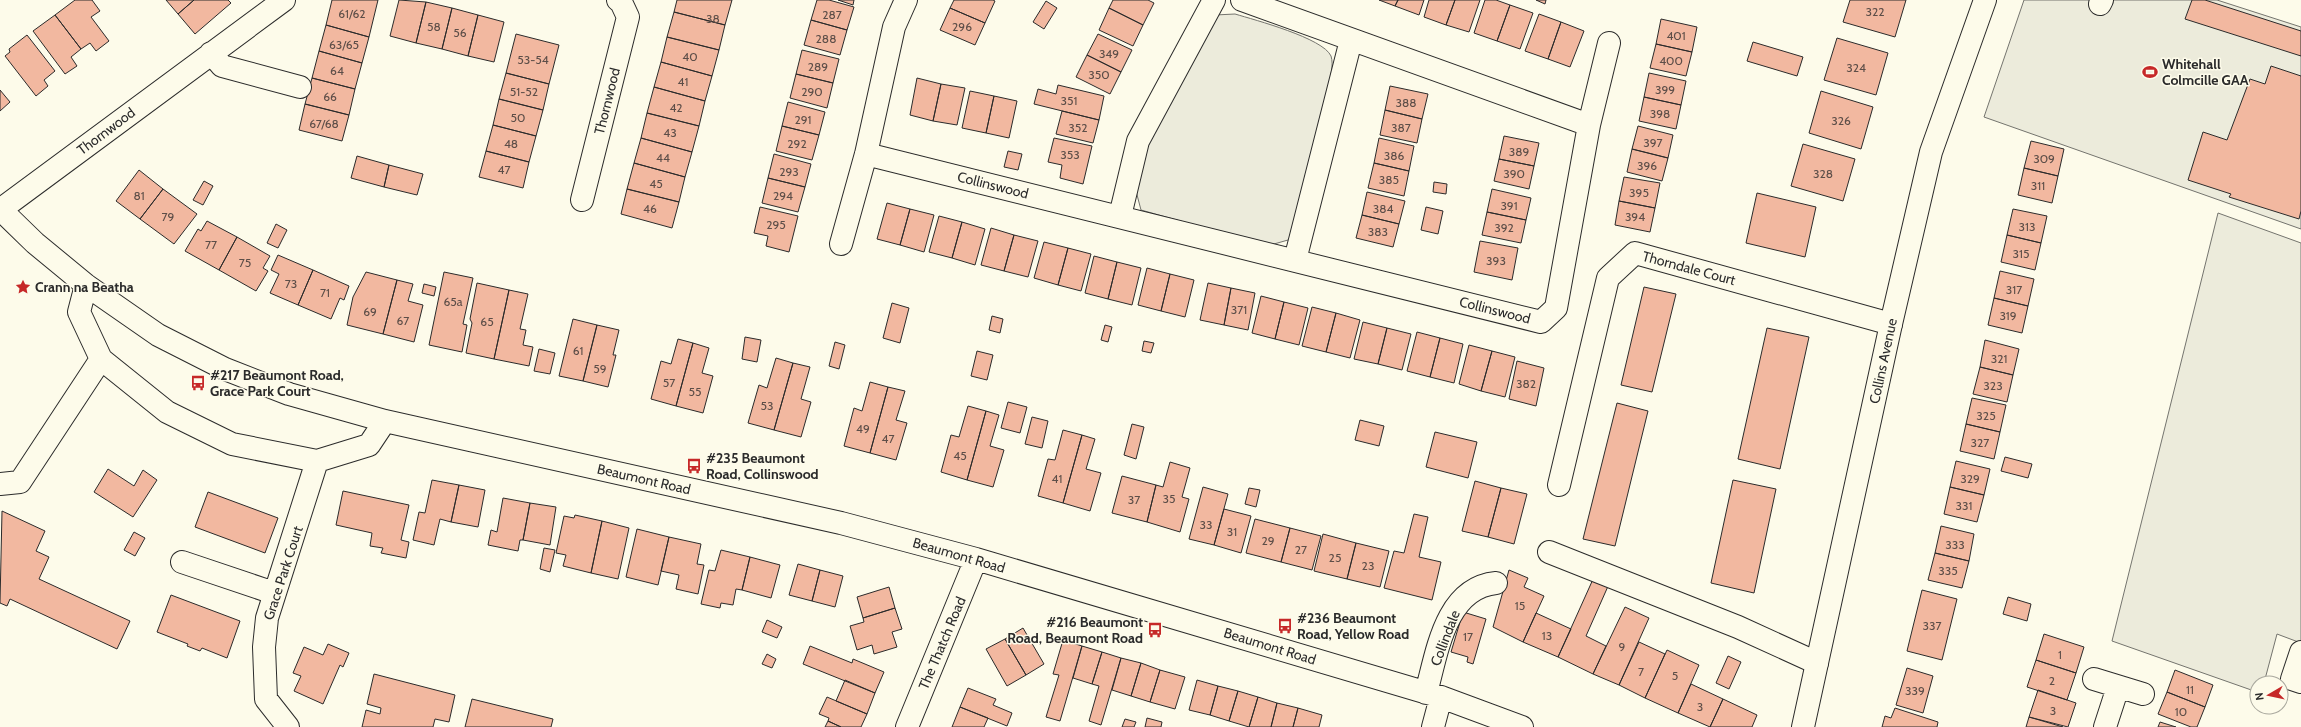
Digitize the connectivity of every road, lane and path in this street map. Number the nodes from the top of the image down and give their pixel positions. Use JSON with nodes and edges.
{"nodes":[{"id":1,"x":284,"y":0,"type":"edge"},
{"id":2,"x":906,"y":0,"type":"edge"},
{"id":3,"x":1214,"y":0,"type":"edge"},
{"id":4,"x":1242,"y":0,"type":"edge"},
{"id":5,"x":1985,"y":0,"type":"edge"},
{"id":6,"x":621,"y":1,"type":"edge"},
{"id":7,"x":1351,"y":40,"type":"junction"},
{"id":8,"x":1609,"y":43,"type":"dead end"},
{"id":9,"x":211,"y":53,"type":"junction"},
{"id":10,"x":300,"y":87,"type":"dead end"},
{"id":11,"x":1589,"y":125,"type":"junction"},
{"id":12,"x":866,"y":154,"type":"junction"},
{"id":13,"x":582,"y":200,"type":"dead end"},
{"id":14,"x":0,"y":210,"type":"edge"},
{"id":15,"x":1120,"y":216,"type":"junction"},
{"id":16,"x":841,"y":244,"type":"dead end"},
{"id":17,"x":1295,"y":260,"type":"junction"},
{"id":18,"x":86,"y":285,"type":"junction"},
{"id":19,"x":1891,"y":324,"type":"junction"},
{"id":20,"x":101,"y":359,"type":"junction"},
{"id":21,"x":385,"y":421,"type":"junction"},
{"id":22,"x":317,"y":461,"type":"junction"},
{"id":23,"x":0,"y":484,"type":"edge"},
{"id":24,"x":1559,"y":485,"type":"dead end"},
{"id":25,"x":1550,"y":552,"type":"dead end"},
{"id":26,"x":976,"y":559,"type":"junction"},
{"id":27,"x":182,"y":562,"type":"dead end"},
{"id":28,"x":1496,"y":583,"type":"dead end"},
{"id":29,"x":274,"y":593,"type":"junction"},
{"id":30,"x":2301,"y":652,"type":"edge"},
{"id":31,"x":1817,"y":663,"type":"junction"},
{"id":32,"x":2094,"y":679,"type":"dead end"},
{"id":33,"x":2301,"y":682,"type":"edge"},
{"id":34,"x":2118,"y":687,"type":"junction"},
{"id":35,"x":2143,"y":694,"type":"dead end"},
{"id":36,"x":1433,"y":695,"type":"junction"},
{"id":37,"x":288,"y":727,"type":"edge"},
{"id":38,"x":907,"y":727,"type":"edge"},
{"id":39,"x":1433,"y":727,"type":"edge"},
{"id":40,"x":1522,"y":727,"type":"edge"},
{"id":41,"x":1802,"y":727,"type":"edge"},
{"id":42,"x":2106,"y":727,"type":"edge"}],
"edges":[{"from":1,"to":9,"type":"street","name":"Thornwood"},
{"from":2,"to":12,"type":"street"},
{"from":3,"to":15,"type":"street"},
{"from":4,"to":7,"type":"street"},
{"from":5,"to":19,"type":"street","name":"Collins Avenue"},
{"from":6,"to":13,"type":"street","name":"Thornwood"},
{"from":7,"to":11,"type":"street"},
{"from":7,"to":17,"type":"street"},
{"from":8,"to":11,"type":"street","name":"Collinswood"},
{"from":9,"to":10,"type":"street"},
{"from":9,"to":14,"type":"street","name":"Thornwood"},
{"from":11,"to":17,"type":"street","name":"Collinswood"},
{"from":12,"to":15,"type":"street","name":"Collinswood"},
{"from":12,"to":16,"type":"street"},
{"from":14,"to":18,"type":"street","name":"Beaumont Road"},
{"from":15,"to":17,"type":"street","name":"Collinswood"},
{"from":18,"to":20,"type":"street"},
{"from":18,"to":21,"type":"street","name":"Beaumont Road"},
{"from":19,"to":24,"type":"street","name":"Thorndale Court"},
{"from":19,"to":31,"type":"street","name":"Collins Avenue"},
{"from":20,"to":22,"type":"street"},
{"from":20,"to":23,"type":"street"},
{"from":21,"to":22,"type":"street"},
{"from":21,"to":26,"type":"street","name":"Beaumont Road"},
{"from":22,"to":29,"type":"street","name":"Grace Park Court"},
{"from":25,"to":31,"type":"street"},
{"from":26,"to":36,"type":"street","name":"Beaumont Road"},
{"from":26,"to":38,"type":"street","name":"The Thatch Road"},
{"from":27,"to":29,"type":"street"},
{"from":28,"to":36,"type":"street","name":"Collindale"},
{"from":29,"to":37,"type":"street","name":"Grace Park Court"},
{"from":30,"to":33,"type":"street"},
{"from":31,"to":41,"type":"street","name":"Collins Avenue"},
{"from":32,"to":34,"type":"street"},
{"from":34,"to":35,"type":"street"},
{"from":34,"to":42,"type":"street"},
{"from":36,"to":39,"type":"street","name":"Collindale"},
{"from":36,"to":40,"type":"street","name":"Beaumont Road"}]}
